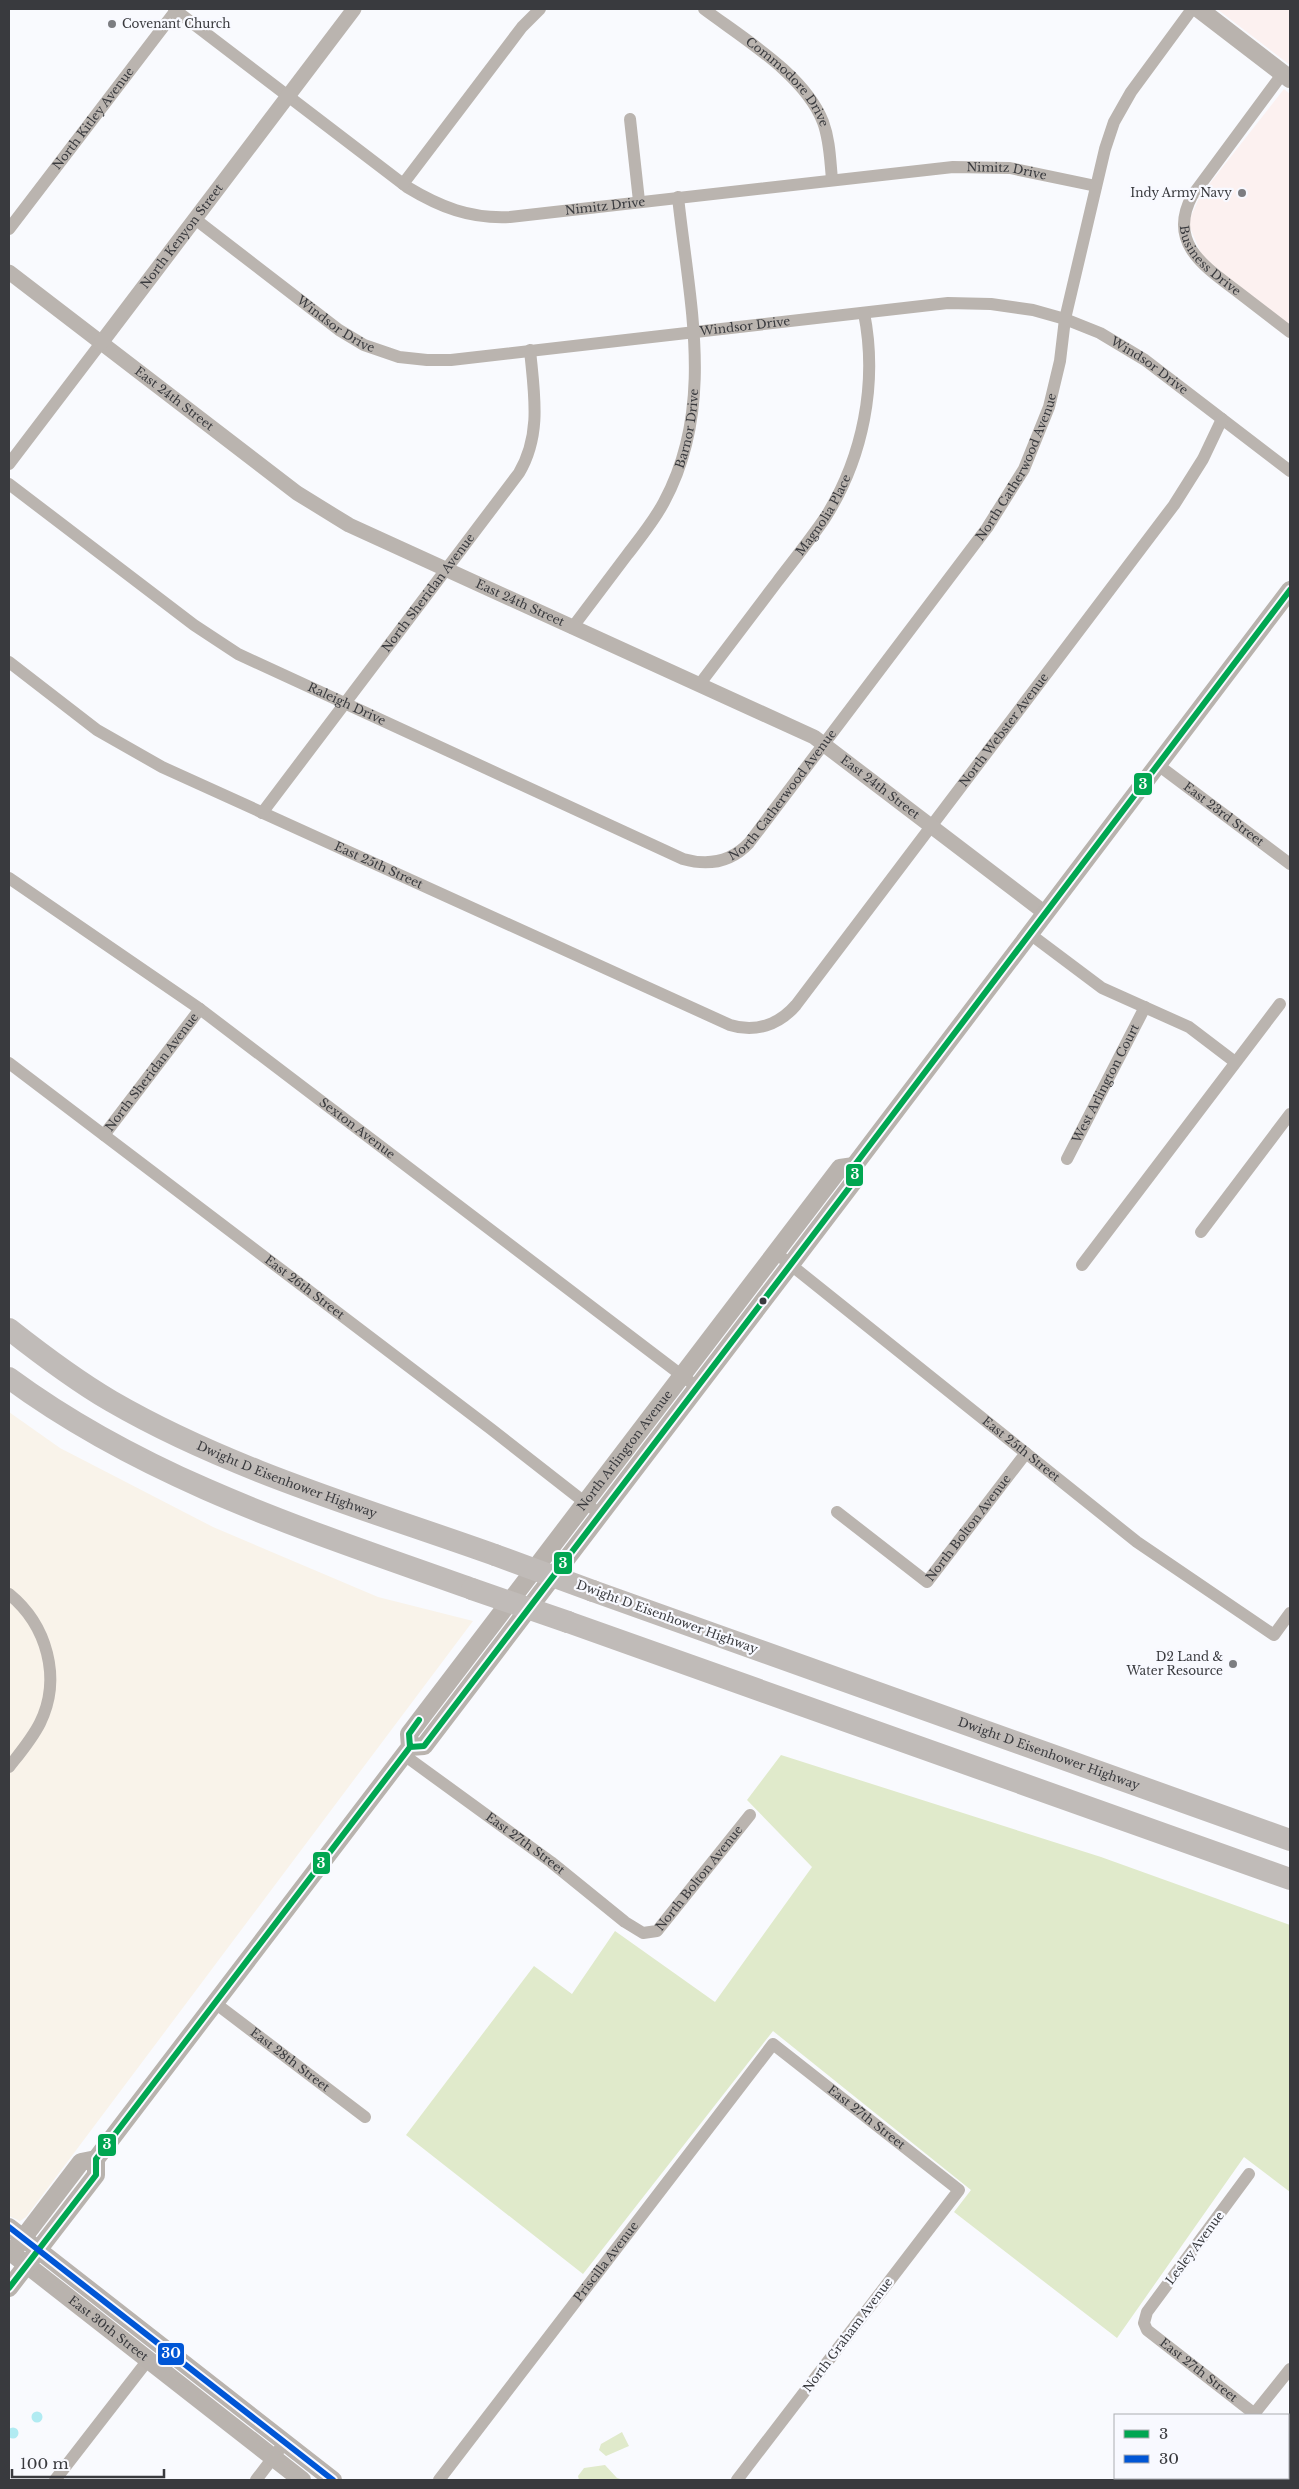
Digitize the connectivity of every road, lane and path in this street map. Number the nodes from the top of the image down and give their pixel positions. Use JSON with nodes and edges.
{"nodes":[{"id":1,"x":176,"y":9,"type":"edge"},
{"id":2,"x":354,"y":9,"type":"edge"},
{"id":3,"x":540,"y":9,"type":"edge"},
{"id":4,"x":704,"y":9,"type":"edge"},
{"id":5,"x":1192,"y":9,"type":"edge"},
{"id":6,"x":1199,"y":9,"type":"edge"},
{"id":7,"x":1287,"y":76,"type":"edge"},
{"id":8,"x":288,"y":96,"type":"junction"},
{"id":9,"x":630,"y":119,"type":"dead end"},
{"id":10,"x":832,"y":179,"type":"junction"},
{"id":11,"x":403,"y":184,"type":"junction"},
{"id":12,"x":1096,"y":186,"type":"junction"},
{"id":13,"x":678,"y":197,"type":"junction"},
{"id":14,"x":639,"y":201,"type":"junction"},
{"id":15,"x":195,"y":219,"type":"junction"},
{"id":16,"x":9,"y":229,"type":"edge"},
{"id":17,"x":9,"y":272,"type":"edge"},
{"id":18,"x":864,"y":313,"type":"junction"},
{"id":19,"x":1065,"y":319,"type":"junction"},
{"id":20,"x":692,"y":331,"type":"junction"},
{"id":21,"x":1290,"y":332,"type":"edge"},
{"id":22,"x":101,"y":343,"type":"junction"},
{"id":23,"x":530,"y":350,"type":"junction"},
{"id":24,"x":1222,"y":419,"type":"junction"},
{"id":25,"x":9,"y":464,"type":"edge"},
{"id":26,"x":1290,"y":472,"type":"edge"},
{"id":27,"x":9,"y":484,"type":"edge"},
{"id":28,"x":446,"y":570,"type":"junction"},
{"id":29,"x":1290,"y":590,"type":"edge"},
{"id":30,"x":572,"y":628,"type":"junction"},
{"id":31,"x":9,"y":662,"type":"edge"},
{"id":32,"x":699,"y":685,"type":"junction"},
{"id":33,"x":345,"y":703,"type":"junction"},
{"id":34,"x":823,"y":744,"type":"junction"},
{"id":35,"x":1158,"y":765,"type":"junction"},
{"id":36,"x":262,"y":813,"type":"junction"},
{"id":37,"x":931,"y":826,"type":"junction"},
{"id":38,"x":718,"y":861,"type":"joint"},
{"id":39,"x":1290,"y":864,"type":"edge"},
{"id":40,"x":9,"y":878,"type":"edge"},
{"id":41,"x":1045,"y":914,"type":"junction"},
{"id":42,"x":1030,"y":934,"type":"junction"},
{"id":43,"x":1280,"y":1004,"type":"dead end"},
{"id":44,"x":1145,"y":1007,"type":"junction"},
{"id":45,"x":200,"y":1010,"type":"junction"},
{"id":46,"x":767,"y":1025,"type":"joint"},
{"id":47,"x":1235,"y":1062,"type":"junction"},
{"id":48,"x":9,"y":1063,"type":"edge"},
{"id":49,"x":1290,"y":1114,"type":"edge"},
{"id":50,"x":104,"y":1135,"type":"junction"},
{"id":51,"x":1067,"y":1159,"type":"dead end"},
{"id":52,"x":854,"y":1166,"type":"junction"},
{"id":53,"x":1201,"y":1232,"type":"dead end"},
{"id":54,"x":776,"y":1253,"type":"junction"},
{"id":55,"x":791,"y":1265,"type":"junction"},
{"id":56,"x":1082,"y":1265,"type":"dead end"},
{"id":57,"x":9,"y":1330,"type":"edge"},
{"id":58,"x":682,"y":1376,"type":"junction"},
{"id":59,"x":9,"y":1378,"type":"edge"},
{"id":60,"x":697,"y":1387,"type":"junction"},
{"id":61,"x":1026,"y":1453,"type":"junction"},
{"id":62,"x":585,"y":1503,"type":"junction"},
{"id":63,"x":837,"y":1512,"type":"dead end"},
{"id":64,"x":600,"y":1514,"type":"junction"},
{"id":65,"x":9,"y":1594,"type":"edge"},
{"id":66,"x":1290,"y":1613,"type":"edge"},
{"id":67,"x":407,"y":1751,"type":"junction"},
{"id":68,"x":9,"y":1767,"type":"edge"},
{"id":69,"x":750,"y":1815,"type":"dead end"},
{"id":70,"x":1290,"y":1840,"type":"edge"},
{"id":71,"x":1290,"y":1879,"type":"edge"},
{"id":72,"x":643,"y":1933,"type":"joint"},
{"id":73,"x":215,"y":2003,"type":"junction"},
{"id":74,"x":772,"y":2044,"type":"joint"},
{"id":75,"x":365,"y":2117,"type":"dead end"},
{"id":76,"x":96,"y":2159,"type":"junction"},
{"id":77,"x":1249,"y":2174,"type":"dead end"},
{"id":78,"x":959,"y":2190,"type":"joint"},
{"id":79,"x":9,"y":2227,"type":"edge"},
{"id":80,"x":23,"y":2238,"type":"junction"},
{"id":81,"x":38,"y":2250,"type":"junction"},
{"id":82,"x":10,"y":2253,"type":"edge"},
{"id":83,"x":26,"y":2265,"type":"junction"},
{"id":84,"x":9,"y":2288,"type":"edge"},
{"id":85,"x":1144,"y":2323,"type":"joint"},
{"id":86,"x":148,"y":2360,"type":"junction"},
{"id":87,"x":1290,"y":2369,"type":"edge"},
{"id":88,"x":1254,"y":2414,"type":"edge"},
{"id":89,"x":1256,"y":2414,"type":"edge"},
{"id":90,"x":284,"y":2442,"type":"junction"},
{"id":91,"x":273,"y":2457,"type":"junction"},
{"id":92,"x":55,"y":2480,"type":"edge"},
{"id":93,"x":256,"y":2480,"type":"edge"},
{"id":94,"x":302,"y":2480,"type":"edge"},
{"id":95,"x":333,"y":2480,"type":"edge"},
{"id":96,"x":439,"y":2480,"type":"edge"},
{"id":97,"x":737,"y":2480,"type":"edge"}],
"edges":[{"from":1,"to":8,"type":"street","name":"Nimitz Drive"},
{"from":1,"to":16,"type":"street","name":"North Kitley Avenue"},
{"from":2,"to":8,"type":"street","name":"North Kenyon Street"},
{"from":3,"to":11,"type":"street"},
{"from":4,"to":10,"type":"street","name":"Commodore Drive"},
{"from":5,"to":12,"type":"street","name":"North Catherwood Avenue"},
{"from":6,"to":7,"type":"main road"},
{"from":7,"to":21,"type":"street","name":"Business Drive"},
{"from":8,"to":11,"type":"street","name":"Nimitz Drive"},
{"from":8,"to":15,"type":"street","name":"North Kenyon Street"},
{"from":9,"to":14,"type":"street"},
{"from":10,"to":12,"type":"street","name":"Nimitz Drive"},
{"from":10,"to":13,"type":"street","name":"Nimitz Drive"},
{"from":11,"to":14,"type":"street","name":"Nimitz Drive"},
{"from":12,"to":19,"type":"street","name":"North Catherwood Avenue"},
{"from":13,"to":14,"type":"street","name":"Nimitz Drive"},
{"from":13,"to":20,"type":"street","name":"Barnor Drive"},
{"from":15,"to":22,"type":"street","name":"North Kenyon Street"},
{"from":15,"to":23,"type":"street","name":"Windsor Drive"},
{"from":17,"to":22,"type":"street","name":"East 24th Street"},
{"from":18,"to":19,"type":"street","name":"Windsor Drive"},
{"from":18,"to":20,"type":"street","name":"Windsor Drive"},
{"from":18,"to":32,"type":"street","name":"Magnolia Place"},
{"from":19,"to":24,"type":"street","name":"Windsor Drive"},
{"from":19,"to":34,"type":"street","name":"North Catherwood Avenue"},
{"from":20,"to":23,"type":"street","name":"Windsor Drive"},
{"from":20,"to":30,"type":"street","name":"Barnor Drive"},
{"from":22,"to":25,"type":"street","name":"North Kenyon Street"},
{"from":22,"to":28,"type":"street","name":"East 24th Street"},
{"from":23,"to":28,"type":"street","name":"North Sheridan Avenue"},
{"from":24,"to":26,"type":"street","name":"Windsor Drive"},
{"from":24,"to":37,"type":"street","name":"North Webster Avenue"},
{"from":27,"to":33,"type":"street","name":"Raleigh Drive"},
{"from":28,"to":30,"type":"street","name":"East 24th Street"},
{"from":28,"to":33,"type":"street","name":"North Sheridan Avenue"},
{"from":29,"to":35,"type":"main road","name":"North Arlington Avenue"},
{"from":30,"to":32,"type":"street","name":"East 24th Street"},
{"from":31,"to":36,"type":"street","name":"East 25th Street"},
{"from":32,"to":34,"type":"street","name":"East 24th Street"},
{"from":33,"to":36,"type":"street","name":"North Sheridan Avenue"},
{"from":33,"to":38,"type":"street","name":"Raleigh Drive"},
{"from":34,"to":37,"type":"street","name":"East 24th Street"},
{"from":34,"to":38,"type":"street","name":"North Catherwood Avenue"},
{"from":35,"to":39,"type":"street","name":"East 23rd Street"},
{"from":35,"to":41,"type":"main road","name":"North Arlington Avenue"},
{"from":36,"to":46,"type":"street","name":"East 25th Street"},
{"from":37,"to":41,"type":"street","name":"East 24th Street"},
{"from":37,"to":46,"type":"street","name":"North Webster Avenue"},
{"from":40,"to":45,"type":"street","name":"Sexton Avenue"},
{"from":41,"to":42,"type":"main road","name":"North Arlington Avenue"},
{"from":42,"to":44,"type":"street"},
{"from":42,"to":52,"type":"main road","name":"North Arlington Avenue"},
{"from":43,"to":47,"type":"street"},
{"from":44,"to":47,"type":"street"},
{"from":44,"to":51,"type":"street","name":"West Arlington Court"},
{"from":45,"to":50,"type":"street","name":"North Sheridan Avenue"},
{"from":45,"to":58,"type":"street","name":"Sexton Avenue"},
{"from":47,"to":56,"type":"street"},
{"from":48,"to":50,"type":"street","name":"East 26th Street"},
{"from":49,"to":53,"type":"street"},
{"from":50,"to":62,"type":"street","name":"East 26th Street"},
{"from":52,"to":54,"type":"main road","name":"North Arlington Avenue"},
{"from":52,"to":55,"type":"main road","name":"North Arlington Avenue"},
{"from":54,"to":55,"type":"street","name":"East 25th Street"},
{"from":54,"to":58,"type":"main road","name":"North Arlington Avenue"},
{"from":55,"to":60,"type":"main road","name":"North Arlington Avenue"},
{"from":55,"to":61,"type":"street","name":"East 25th Street"},
{"from":57,"to":70,"type":"highway","name":"Dwight D Eisenhower Highway","bridge":true},
{"from":58,"to":60,"type":"street","name":"Sexton Avenue"},
{"from":58,"to":62,"type":"main road","name":"North Arlington Avenue"},
{"from":59,"to":71,"type":"highway","bridge":true},
{"from":60,"to":64,"type":"main road","name":"North Arlington Avenue"},
{"from":61,"to":63,"type":"street","name":"North Bolton Avenue"},
{"from":61,"to":66,"type":"street","name":"East 25th Street"},
{"from":62,"to":64,"type":"street","name":"East 26th Street"},
{"from":62,"to":67,"type":"main road","name":"North Arlington Avenue"},
{"from":64,"to":67,"type":"main road","name":"North Arlington Avenue"},
{"from":65,"to":68,"type":"street"},
{"from":67,"to":72,"type":"street","name":"East 27th Street"},
{"from":67,"to":73,"type":"main road","name":"North Arlington Avenue"},
{"from":69,"to":72,"type":"street","name":"North Bolton Avenue"},
{"from":73,"to":75,"type":"street","name":"East 28th Street"},
{"from":73,"to":76,"type":"main road","name":"North Arlington Avenue"},
{"from":74,"to":78,"type":"street","name":"East 27th Street"},
{"from":74,"to":96,"type":"street","name":"Priscilla Avenue"},
{"from":76,"to":80,"type":"main road","name":"North Arlington Avenue"},
{"from":76,"to":81,"type":"main road","name":"North Arlington Avenue"},
{"from":77,"to":85,"type":"street","name":"Lesley Avenue"},
{"from":78,"to":97,"type":"street","name":"North Graham Avenue"},
{"from":79,"to":80,"type":"main road","name":"East 30th Street"},
{"from":80,"to":81,"type":"main road","name":"East 30th Street"},
{"from":80,"to":82,"type":"main road","name":"North Arlington Avenue"},
{"from":81,"to":83,"type":"main road","name":"North Arlington Avenue"},
{"from":81,"to":90,"type":"main road","name":"East 30th Street"},
{"from":82,"to":83,"type":"main road","name":"East 30th Street"},
{"from":83,"to":84,"type":"main road","name":"North Arlington Avenue"},
{"from":83,"to":86,"type":"main road","name":"East 30th Street"},
{"from":85,"to":88,"type":"street","name":"East 27th Street"},
{"from":86,"to":91,"type":"main road","name":"East 30th Street"},
{"from":86,"to":92,"type":"street"},
{"from":87,"to":89,"type":"street"},
{"from":90,"to":91,"type":"street"},
{"from":90,"to":95,"type":"main road","name":"East 30th Street"},
{"from":91,"to":93,"type":"street"},
{"from":91,"to":94,"type":"main road","name":"East 30th Street"}]}
